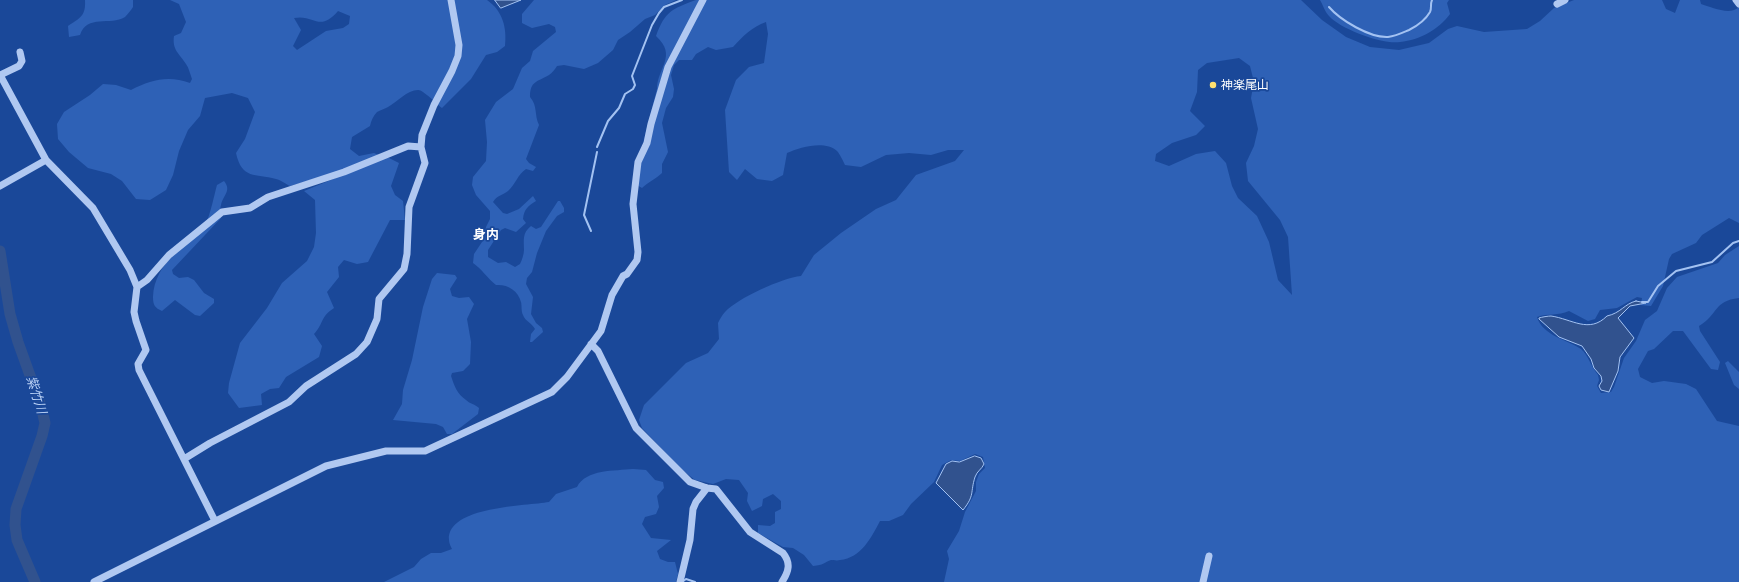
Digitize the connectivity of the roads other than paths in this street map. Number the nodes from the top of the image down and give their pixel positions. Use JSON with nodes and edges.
{"nodes":[{"id":1,"x":451,"y":0,"type":"edge"},
{"id":2,"x":703,"y":0,"type":"edge"},
{"id":3,"x":1565,"y":0,"type":"edge"},
{"id":4,"x":1738,"y":0,"type":"edge"},
{"id":5,"x":1557,"y":4,"type":"dead end"},
{"id":6,"x":1739,"y":4,"type":"edge"},
{"id":7,"x":20,"y":52,"type":"dead end"},
{"id":8,"x":0,"y":75,"type":"edge"},
{"id":9,"x":422,"y":147,"type":"junction"},
{"id":10,"x":46,"y":160,"type":"junction"},
{"id":11,"x":0,"y":186,"type":"edge"},
{"id":12,"x":137,"y":287,"type":"junction"},
{"id":13,"x":591,"y":344,"type":"junction"},
{"id":14,"x":184,"y":459,"type":"junction"},
{"id":15,"x":707,"y":488,"type":"junction"},
{"id":16,"x":215,"y":521,"type":"junction"},
{"id":17,"x":1209,"y":556,"type":"dead end"},
{"id":18,"x":94,"y":582,"type":"edge"},
{"id":19,"x":680,"y":582,"type":"edge"},
{"id":20,"x":782,"y":582,"type":"edge"},
{"id":21,"x":1203,"y":582,"type":"edge"}],
"edges":[{"from":1,"to":9,"type":"street"},
{"from":2,"to":13,"type":"street"},
{"from":3,"to":5,"type":"street"},
{"from":4,"to":6,"type":"street"},
{"from":7,"to":8,"type":"street"},
{"from":8,"to":10,"type":"street"},
{"from":9,"to":12,"type":"street"},
{"from":9,"to":14,"type":"street"},
{"from":10,"to":11,"type":"street"},
{"from":10,"to":12,"type":"street"},
{"from":12,"to":14,"type":"street"},
{"from":13,"to":15,"type":"street"},
{"from":13,"to":16,"type":"street"},
{"from":14,"to":16,"type":"street"},
{"from":15,"to":19,"type":"street"},
{"from":15,"to":20,"type":"street"},
{"from":16,"to":18,"type":"street"},
{"from":17,"to":21,"type":"street"}]}
